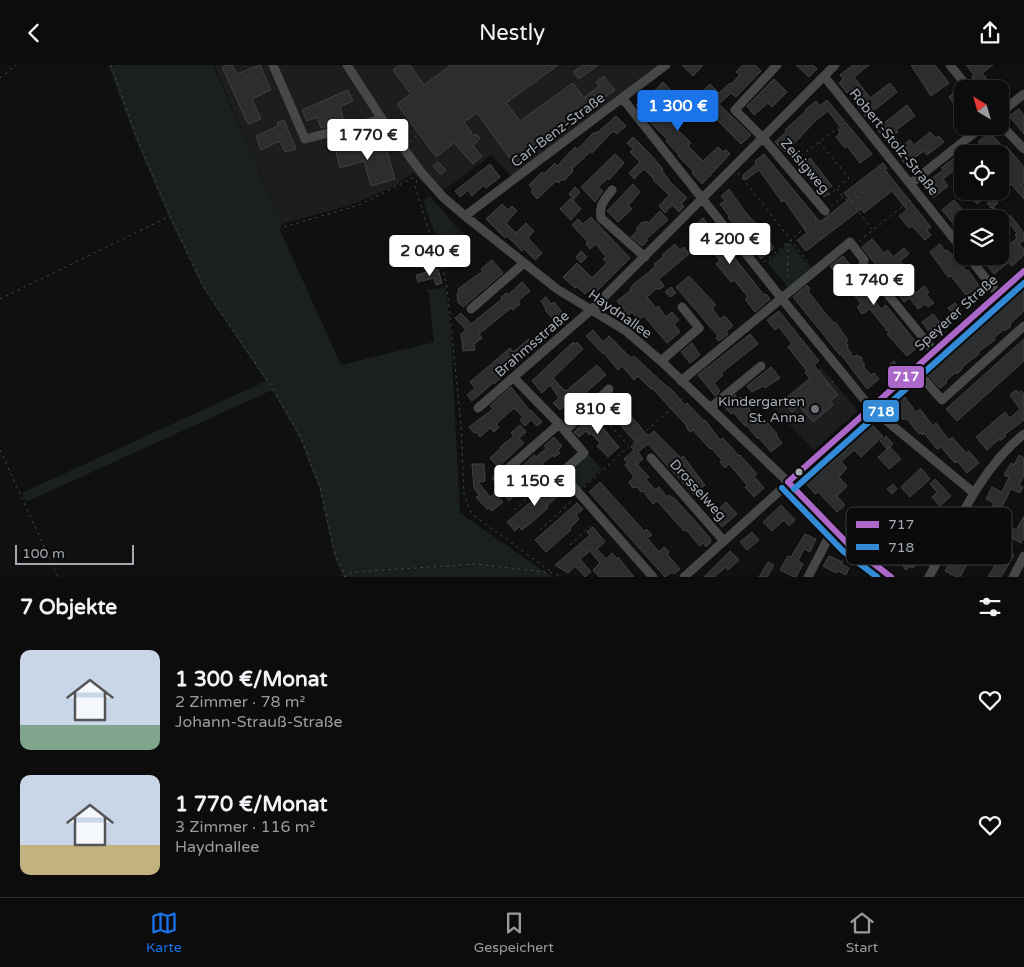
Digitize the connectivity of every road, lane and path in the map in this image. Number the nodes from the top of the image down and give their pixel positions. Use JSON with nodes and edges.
{"nodes":[{"id":1,"x":16,"y":65,"type":"edge"},
{"id":2,"x":111,"y":65,"type":"edge"},
{"id":3,"x":273,"y":65,"type":"edge"},
{"id":4,"x":347,"y":65,"type":"edge"},
{"id":5,"x":666,"y":65,"type":"edge"},
{"id":6,"x":777,"y":65,"type":"edge"},
{"id":7,"x":835,"y":65,"type":"edge"},
{"id":8,"x":950,"y":65,"type":"edge"},
{"id":9,"x":824,"y":76,"type":"junction"},
{"id":10,"x":0,"y":77,"type":"edge"},
{"id":11,"x":962,"y":80,"type":"edge"},
{"id":12,"x":1024,"y":94,"type":"edge"},
{"id":13,"x":623,"y":99,"type":"junction"},
{"id":14,"x":1009,"y":106,"type":"edge"},
{"id":15,"x":855,"y":115,"type":"junction"},
{"id":16,"x":382,"y":119,"type":"junction"},
{"id":17,"x":1009,"y":133,"type":"edge"},
{"id":18,"x":419,"y":134,"type":"dead end"},
{"id":19,"x":972,"y":135,"type":"edge"},
{"id":20,"x":764,"y":138,"type":"junction"},
{"id":21,"x":819,"y":142,"type":"junction"},
{"id":22,"x":403,"y":147,"type":"junction"},
{"id":23,"x":1024,"y":149,"type":"edge"},
{"id":24,"x":801,"y":157,"type":"dead end"},
{"id":25,"x":896,"y":165,"type":"junction"},
{"id":26,"x":734,"y":168,"type":"junction"},
{"id":27,"x":421,"y":172,"type":"junction"},
{"id":28,"x":910,"y":184,"type":"junction"},
{"id":29,"x":837,"y":189,"type":"junction"},
{"id":30,"x":612,"y":190,"type":"dead end"},
{"id":31,"x":918,"y":194,"type":"junction"},
{"id":32,"x":843,"y":197,"type":"junction"},
{"id":33,"x":703,"y":199,"type":"junction"},
{"id":34,"x":851,"y":202,"type":"junction"},
{"id":35,"x":819,"y":203,"type":"junction"},
{"id":36,"x":825,"y":211,"type":"junction"},
{"id":37,"x":170,"y":216,"type":"junction"},
{"id":38,"x":465,"y":217,"type":"junction"},
{"id":39,"x":284,"y":227,"type":"dead end"},
{"id":40,"x":873,"y":230,"type":"junction"},
{"id":41,"x":790,"y":239,"type":"junction"},
{"id":42,"x":954,"y":239,"type":"edge"},
{"id":43,"x":786,"y":243,"type":"junction"},
{"id":44,"x":853,"y":246,"type":"junction"},
{"id":45,"x":645,"y":257,"type":"junction"},
{"id":46,"x":524,"y":263,"type":"junction"},
{"id":47,"x":975,"y":265,"type":"edge"},
{"id":48,"x":757,"y":267,"type":"junction"},
{"id":49,"x":815,"y":270,"type":"junction"},
{"id":50,"x":1024,"y":271,"type":"edge"},
{"id":51,"x":792,"y":289,"type":"junction"},
{"id":52,"x":998,"y":294,"type":"junction"},
{"id":53,"x":0,"y":299,"type":"edge"},
{"id":54,"x":782,"y":299,"type":"junction"},
{"id":55,"x":682,"y":307,"type":"dead end"},
{"id":56,"x":471,"y":309,"type":"dead end"},
{"id":57,"x":592,"y":309,"type":"junction"},
{"id":58,"x":1024,"y":326,"type":"edge"},
{"id":59,"x":934,"y":351,"type":"junction"},
{"id":60,"x":661,"y":361,"type":"junction"},
{"id":61,"x":761,"y":366,"type":"dead end"},
{"id":62,"x":915,"y":369,"type":"junction"},
{"id":63,"x":844,"y":375,"type":"junction"},
{"id":64,"x":514,"y":378,"type":"junction"},
{"id":65,"x":681,"y":381,"type":"junction"},
{"id":66,"x":826,"y":386,"type":"dead end"},
{"id":67,"x":609,"y":389,"type":"dead end"},
{"id":68,"x":691,"y":391,"type":"junction"},
{"id":69,"x":592,"y":405,"type":"junction"},
{"id":70,"x":710,"y":408,"type":"junction"},
{"id":71,"x":871,"y":408,"type":"junction"},
{"id":72,"x":478,"y":409,"type":"dead end"},
{"id":73,"x":562,"y":427,"type":"junction"},
{"id":74,"x":1024,"y":434,"type":"edge"},
{"id":75,"x":637,"y":439,"type":"junction"},
{"id":76,"x":629,"y":446,"type":"junction"},
{"id":77,"x":0,"y":450,"type":"edge"},
{"id":78,"x":3,"y":457,"type":"junction"},
{"id":79,"x":0,"y":458,"type":"edge"},
{"id":80,"x":651,"y":458,"type":"joint"},
{"id":81,"x":561,"y":473,"type":"junction"},
{"id":82,"x":497,"y":478,"type":"dead end"},
{"id":83,"x":788,"y":482,"type":"junction"},
{"id":84,"x":974,"y":493,"type":"junction"},
{"id":85,"x":579,"y":494,"type":"junction"},
{"id":86,"x":966,"y":507,"type":"edge"},
{"id":87,"x":514,"y":510,"type":"dead end"},
{"id":88,"x":600,"y":517,"type":"junction"},
{"id":89,"x":833,"y":529,"type":"junction"},
{"id":90,"x":540,"y":530,"type":"dead end"},
{"id":91,"x":724,"y":541,"type":"junction"},
{"id":92,"x":846,"y":542,"type":"edge"},
{"id":93,"x":570,"y":545,"type":"dead end"},
{"id":94,"x":1024,"y":556,"type":"edge"},
{"id":95,"x":876,"y":565,"type":"edge"},
{"id":96,"x":935,"y":565,"type":"edge"},
{"id":97,"x":553,"y":573,"type":"junction"},
{"id":98,"x":58,"y":577,"type":"edge"},
{"id":99,"x":344,"y":577,"type":"edge"},
{"id":100,"x":561,"y":577,"type":"edge"},
{"id":101,"x":652,"y":577,"type":"edge"},
{"id":102,"x":684,"y":577,"type":"edge"},
{"id":103,"x":808,"y":577,"type":"edge"},
{"id":104,"x":892,"y":577,"type":"edge"},
{"id":105,"x":929,"y":577,"type":"edge"},
{"id":106,"x":1013,"y":577,"type":"edge"}],
"edges":[{"from":1,"to":10,"type":"path"},
{"from":2,"to":37,"type":"path"},
{"from":3,"to":16,"type":"street"},
{"from":4,"to":16,"type":"street","name":"Haydnallee"},
{"from":5,"to":13,"type":"street","name":"Carl-Benz-Straße"},
{"from":6,"to":20,"type":"street","name":"Zeisigweg"},
{"from":7,"to":9,"type":"street","name":"Brahmsstraße"},
{"from":8,"to":11,"type":"street"},
{"from":9,"to":15,"type":"street","name":"Robert-Stolz-Straße"},
{"from":9,"to":20,"type":"street","name":"Brahmsstraße"},
{"from":12,"to":14,"type":"street"},
{"from":13,"to":33,"type":"street"},
{"from":13,"to":38,"type":"street","name":"Carl-Benz-Straße"},
{"from":15,"to":21,"type":"path"},
{"from":15,"to":25,"type":"street","name":"Robert-Stolz-Straße"},
{"from":16,"to":22,"type":"street","name":"Haydnallee"},
{"from":17,"to":23,"type":"street"},
{"from":18,"to":22,"type":"path"},
{"from":19,"to":28,"type":"street"},
{"from":20,"to":26,"type":"street","name":"Brahmsstraße"},
{"from":20,"to":35,"type":"street","name":"Zeisigweg"},
{"from":21,"to":24,"type":"path"},
{"from":21,"to":29,"type":"path"},
{"from":22,"to":27,"type":"street","name":"Haydnallee"},
{"from":25,"to":28,"type":"street","name":"Robert-Stolz-Straße"},
{"from":25,"to":34,"type":"path"},
{"from":26,"to":33,"type":"street","name":"Brahmsstraße"},
{"from":26,"to":41,"type":"path"},
{"from":27,"to":38,"type":"street","name":"Haydnallee"},
{"from":27,"to":39,"type":"path"},
{"from":27,"to":97,"type":"path"},
{"from":28,"to":31,"type":"street","name":"Robert-Stolz-Straße"},
{"from":29,"to":32,"type":"path"},
{"from":29,"to":35,"type":"path"},
{"from":30,"to":45,"type":"street"},
{"from":31,"to":40,"type":"path"},
{"from":31,"to":42,"type":"street","name":"Robert-Stolz-Straße"},
{"from":32,"to":34,"type":"path"},
{"from":32,"to":36,"type":"path"},
{"from":33,"to":45,"type":"street","name":"Brahmsstraße"},
{"from":33,"to":48,"type":"street"},
{"from":34,"to":40,"type":"path"},
{"from":35,"to":36,"type":"street","name":"Zeisigweg"},
{"from":36,"to":41,"type":"path"},
{"from":37,"to":53,"type":"path"},
{"from":37,"to":99,"type":"path"},
{"from":38,"to":46,"type":"street","name":"Haydnallee"},
{"from":40,"to":44,"type":"path"},
{"from":41,"to":43,"type":"path"},
{"from":41,"to":49,"type":"path"},
{"from":43,"to":48,"type":"path"},
{"from":43,"to":51,"type":"path"},
{"from":44,"to":49,"type":"street"},
{"from":44,"to":59,"type":"street"},
{"from":45,"to":57,"type":"street","name":"Brahmsstraße"},
{"from":46,"to":56,"type":"street"},
{"from":46,"to":57,"type":"street","name":"Haydnallee"},
{"from":47,"to":52,"type":"street"},
{"from":48,"to":54,"type":"street"},
{"from":49,"to":51,"type":"street"},
{"from":50,"to":52,"type":"street","name":"Speyerer Straße"},
{"from":51,"to":54,"type":"street"},
{"from":52,"to":59,"type":"street","name":"Speyerer Straße"},
{"from":54,"to":63,"type":"street"},
{"from":54,"to":65,"type":"street"},
{"from":55,"to":60,"type":"street"},
{"from":57,"to":60,"type":"street","name":"Haydnallee"},
{"from":57,"to":64,"type":"street","name":"Brahmsstraße"},
{"from":58,"to":62,"type":"street"},
{"from":59,"to":62,"type":"street","name":"Speyerer Straße"},
{"from":60,"to":65,"type":"street","name":"Haydnallee"},
{"from":61,"to":70,"type":"street"},
{"from":62,"to":71,"type":"street","name":"Speyerer Straße"},
{"from":63,"to":66,"type":"path"},
{"from":63,"to":71,"type":"street"},
{"from":64,"to":72,"type":"street","name":"Brahmsstraße"},
{"from":64,"to":73,"type":"street"},
{"from":65,"to":68,"type":"street","name":"Haydnallee"},
{"from":67,"to":69,"type":"street"},
{"from":68,"to":70,"type":"street","name":"Haydnallee"},
{"from":68,"to":75,"type":"path"},
{"from":69,"to":73,"type":"street"},
{"from":69,"to":76,"type":"path"},
{"from":70,"to":83,"type":"street","name":"Haydnallee"},
{"from":71,"to":83,"type":"street","name":"Speyerer Straße"},
{"from":71,"to":84,"type":"street"},
{"from":73,"to":81,"type":"street"},
{"from":73,"to":82,"type":"street"},
{"from":74,"to":84,"type":"street"},
{"from":75,"to":76,"type":"path"},
{"from":75,"to":80,"type":"path"},
{"from":76,"to":85,"type":"path"},
{"from":77,"to":78,"type":"path"},
{"from":78,"to":79,"type":"path"},
{"from":78,"to":98,"type":"path"},
{"from":80,"to":91,"type":"street","name":"Drosselweg"},
{"from":81,"to":85,"type":"street"},
{"from":81,"to":87,"type":"path"},
{"from":83,"to":89,"type":"street","name":"Haydnallee"},
{"from":83,"to":91,"type":"street","name":"Speyerer Straße"},
{"from":84,"to":86,"type":"street"},
{"from":85,"to":88,"type":"street"},
{"from":85,"to":90,"type":"path"},
{"from":88,"to":93,"type":"path"},
{"from":88,"to":101,"type":"street"},
{"from":89,"to":92,"type":"street","name":"Haydnallee"},
{"from":89,"to":103,"type":"street"},
{"from":91,"to":102,"type":"street","name":"Speyerer Straße"},
{"from":94,"to":106,"type":"street"},
{"from":95,"to":104,"type":"street","name":"Haydnallee"},
{"from":96,"to":105,"type":"street"},
{"from":97,"to":99,"type":"path"},
{"from":97,"to":100,"type":"path"}]}
